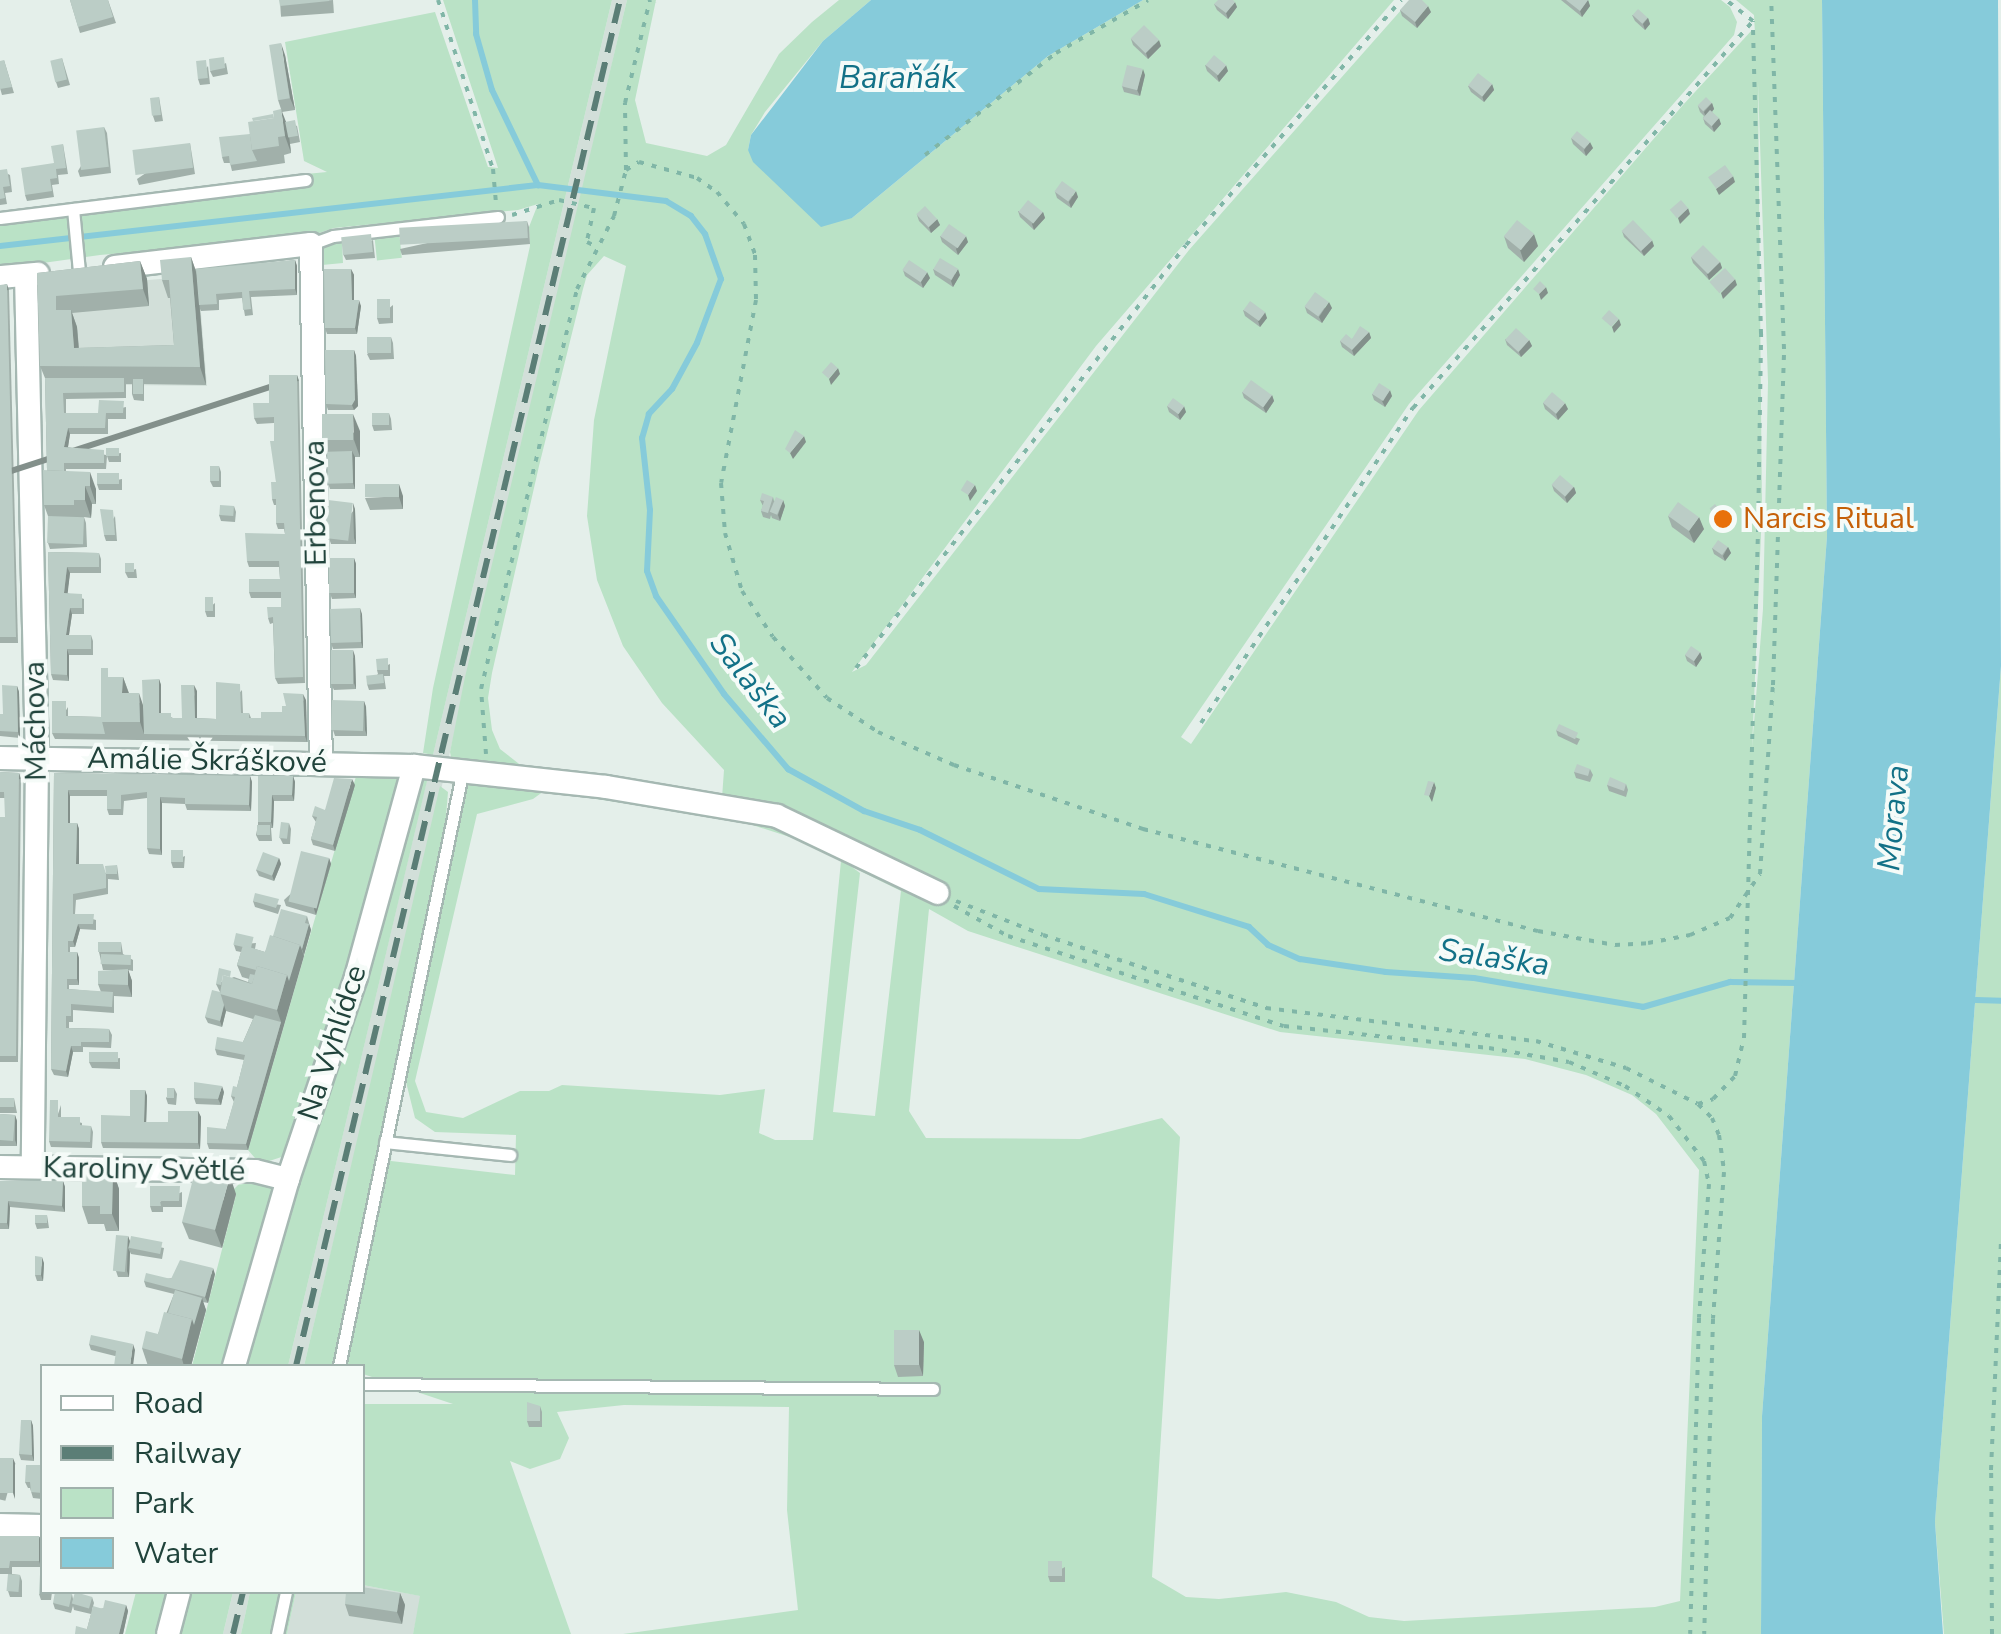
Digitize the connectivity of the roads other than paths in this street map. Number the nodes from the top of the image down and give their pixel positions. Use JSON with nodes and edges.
{"nodes":[{"id":1,"x":306,"y":180,"type":"dead end"},
{"id":2,"x":72,"y":209,"type":"junction"},
{"id":3,"x":498,"y":217,"type":"road end"},
{"id":4,"x":0,"y":218,"type":"edge"},
{"id":5,"x":311,"y":244,"type":"junction"},
{"id":6,"x":78,"y":260,"type":"junction"},
{"id":7,"x":26,"y":275,"type":"junction"},
{"id":8,"x":0,"y":277,"type":"edge"},
{"id":9,"x":0,"y":758,"type":"edge"},
{"id":10,"x":37,"y":758,"type":"junction"},
{"id":11,"x":321,"y":763,"type":"junction"},
{"id":12,"x":414,"y":766,"type":"junction"},
{"id":13,"x":462,"y":774,"type":"junction"},
{"id":14,"x":938,"y":893,"type":"road end"},
{"id":15,"x":385,"y":1142,"type":"junction"},
{"id":16,"x":510,"y":1155,"type":"dead end"},
{"id":17,"x":0,"y":1167,"type":"edge"},
{"id":18,"x":33,"y":1168,"type":"junction"},
{"id":19,"x":288,"y":1179,"type":"junction"},
{"id":20,"x":235,"y":1364,"type":"edge"},
{"id":21,"x":339,"y":1364,"type":"edge"},
{"id":22,"x":365,"y":1384,"type":"edge"},
{"id":23,"x":933,"y":1390,"type":"dead end"},
{"id":24,"x":0,"y":1526,"type":"edge"},
{"id":25,"x":40,"y":1526,"type":"edge"},
{"id":26,"x":178,"y":1594,"type":"edge"},
{"id":27,"x":286,"y":1594,"type":"edge"},
{"id":28,"x":168,"y":1634,"type":"edge"},
{"id":29,"x":277,"y":1634,"type":"edge"}],
"edges":[{"from":1,"to":2,"type":"lane"},
{"from":2,"to":4,"type":"lane"},
{"from":2,"to":6,"type":"lane"},
{"from":3,"to":5,"type":"lane"},
{"from":5,"to":6,"type":"street"},
{"from":5,"to":11,"type":"street","name":"Erbenova"},
{"from":6,"to":7,"type":"street"},
{"from":7,"to":8,"type":"street"},
{"from":7,"to":10,"type":"street","name":"Máchova"},
{"from":9,"to":10,"type":"street","name":"Amálie Škráškové"},
{"from":10,"to":11,"type":"street","name":"Amálie Škráškové"},
{"from":10,"to":18,"type":"street","name":"Máchova"},
{"from":11,"to":12,"type":"street","name":"Amálie Škráškové"},
{"from":12,"to":13,"type":"street"},
{"from":12,"to":19,"type":"street","name":"Na Vyhlídce"},
{"from":13,"to":14,"type":"street"},
{"from":13,"to":15,"type":"lane"},
{"from":15,"to":16,"type":"lane"},
{"from":15,"to":21,"type":"lane"},
{"from":17,"to":18,"type":"street","name":"Karoliny Světlé"},
{"from":18,"to":19,"type":"street","name":"Karoliny Světlé"},
{"from":19,"to":20,"type":"street","name":"Na Vyhlídce"},
{"from":22,"to":23,"type":"lane"},
{"from":24,"to":25,"type":"street"},
{"from":26,"to":28,"type":"street"},
{"from":27,"to":29,"type":"lane"}]}
